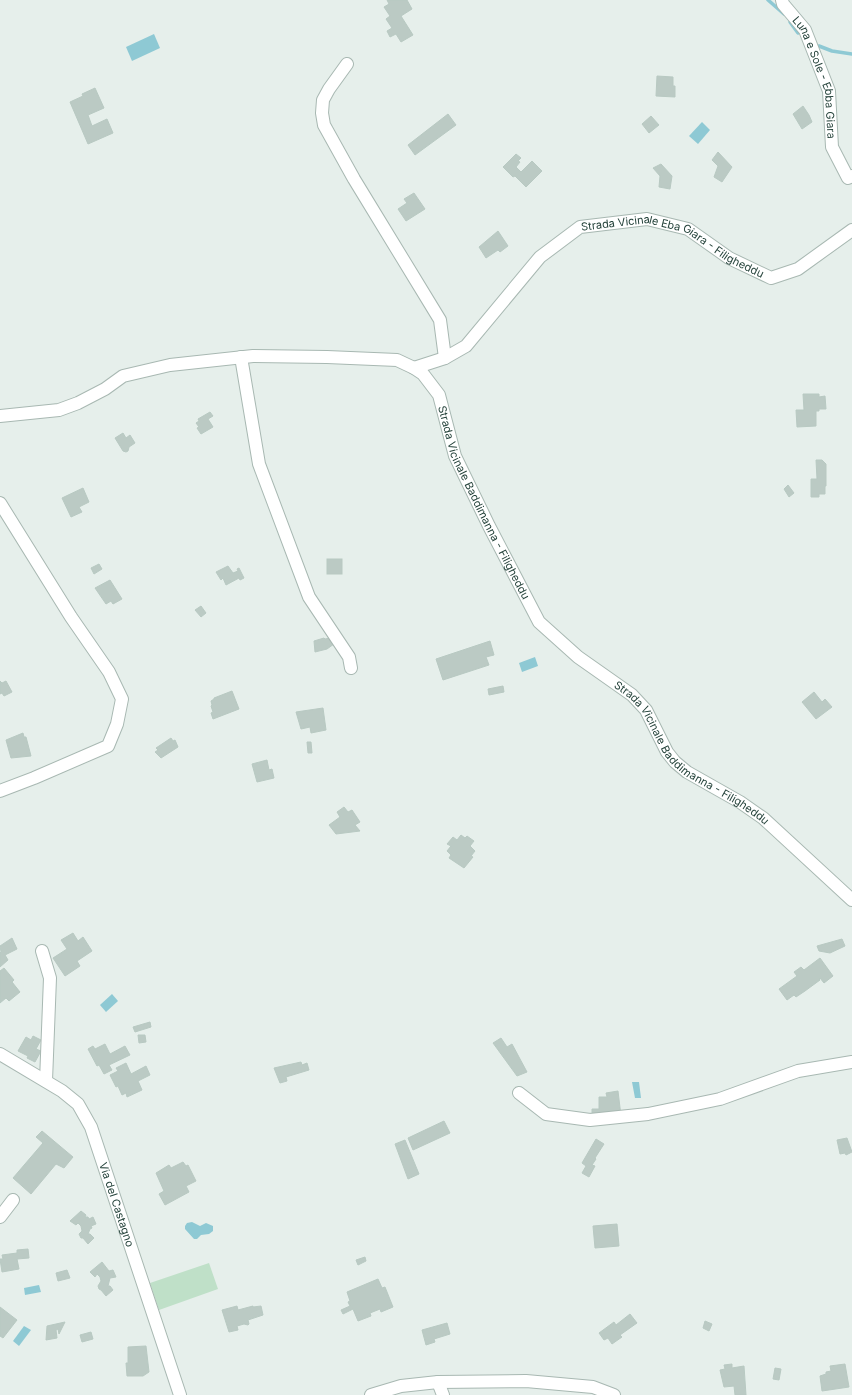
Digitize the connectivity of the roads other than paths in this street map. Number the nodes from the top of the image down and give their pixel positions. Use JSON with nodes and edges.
{"nodes":[{"id":1,"x":782,"y":0,"type":"edge"},
{"id":2,"x":347,"y":64,"type":"dead end"},
{"id":3,"x":852,"y":176,"type":"edge"},
{"id":4,"x":852,"y":230,"type":"edge"},
{"id":5,"x":240,"y":357,"type":"junction"},
{"id":6,"x":445,"y":358,"type":"junction"},
{"id":7,"x":414,"y":368,"type":"junction"},
{"id":8,"x":0,"y":416,"type":"edge"},
{"id":9,"x":0,"y":502,"type":"edge"},
{"id":10,"x":352,"y":668,"type":"dead end"},
{"id":11,"x":0,"y":791,"type":"edge"},
{"id":12,"x":852,"y":900,"type":"edge"},
{"id":13,"x":42,"y":951,"type":"dead end"},
{"id":14,"x":0,"y":1054,"type":"edge"},
{"id":15,"x":852,"y":1062,"type":"edge"},
{"id":16,"x":46,"y":1082,"type":"junction"},
{"id":17,"x":519,"y":1093,"type":"dead end"},
{"id":18,"x":13,"y":1200,"type":"dead end"},
{"id":19,"x":0,"y":1217,"type":"edge"},
{"id":20,"x":438,"y":1382,"type":"junction"},
{"id":21,"x":180,"y":1395,"type":"edge"},
{"id":22,"x":371,"y":1395,"type":"edge"},
{"id":23,"x":443,"y":1395,"type":"edge"},
{"id":24,"x":614,"y":1395,"type":"edge"}],
"edges":[{"from":1,"to":3,"type":"street","name":"Luna e Sole - Ebba Giara"},
{"from":2,"to":6,"type":"street"},
{"from":4,"to":6,"type":"street","name":"Strada Vicinale Eba Giara - Filigheddu"},
{"from":5,"to":7,"type":"street","name":"Strada Vicinale Baddimanna - Filigheddu"},
{"from":5,"to":8,"type":"street","name":"Strada Vicinale Baddimanna - Filigheddu"},
{"from":5,"to":10,"type":"street"},
{"from":6,"to":7,"type":"street","name":"Strada Vicinale Eba Giara - Filigheddu"},
{"from":7,"to":12,"type":"street","name":"Strada Vicinale Baddimanna - Filigheddu"},
{"from":9,"to":11,"type":"street"},
{"from":13,"to":16,"type":"street"},
{"from":14,"to":16,"type":"street","name":"Via del Castagno"},
{"from":15,"to":17,"type":"street"},
{"from":16,"to":21,"type":"street","name":"Via del Castagno"},
{"from":18,"to":19,"type":"street"},
{"from":20,"to":22,"type":"street"},
{"from":20,"to":23,"type":"street"},
{"from":20,"to":24,"type":"street"}]}
